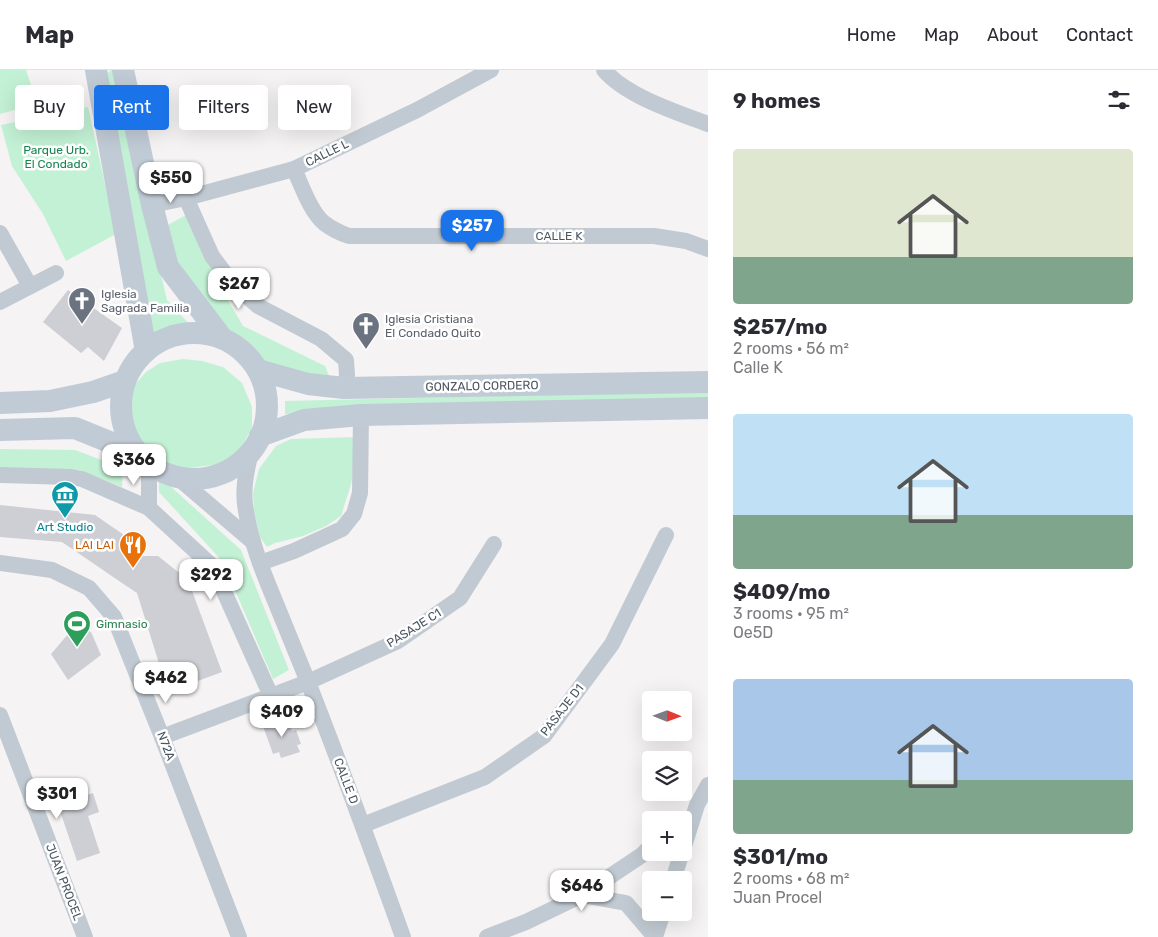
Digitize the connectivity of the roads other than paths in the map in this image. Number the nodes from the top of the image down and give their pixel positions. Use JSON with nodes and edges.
{"nodes":[{"id":1,"x":96,"y":70,"type":"edge"},
{"id":2,"x":123,"y":70,"type":"edge"},
{"id":3,"x":491,"y":70,"type":"edge"},
{"id":4,"x":604,"y":70,"type":"edge"},
{"id":5,"x":708,"y":124,"type":"edge"},
{"id":6,"x":294,"y":169,"type":"junction"},
{"id":7,"x":186,"y":198,"type":"junction"},
{"id":8,"x":152,"y":205,"type":"junction"},
{"id":9,"x":0,"y":233,"type":"edge"},
{"id":10,"x":708,"y":250,"type":"edge"},
{"id":11,"x":56,"y":273,"type":"dead end"},
{"id":12,"x":30,"y":286,"type":"junction"},
{"id":13,"x":0,"y":302,"type":"edge"},
{"id":14,"x":222,"y":338,"type":"junction"},
{"id":15,"x":146,"y":350,"type":"junction"},
{"id":16,"x":258,"y":370,"type":"junction"},
{"id":17,"x":125,"y":381,"type":"junction"},
{"id":18,"x":708,"y":382,"type":"edge"},
{"id":19,"x":344,"y":388,"type":"junction"},
{"id":20,"x":29,"y":402,"type":"junction"},
{"id":21,"x":0,"y":403,"type":"edge"},
{"id":22,"x":708,"y":408,"type":"edge"},
{"id":23,"x":361,"y":415,"type":"junction"},
{"id":24,"x":0,"y":430,"type":"edge"},
{"id":25,"x":30,"y":430,"type":"junction"},
{"id":26,"x":256,"y":444,"type":"junction"},
{"id":27,"x":144,"y":459,"type":"junction"},
{"id":28,"x":0,"y":475,"type":"edge"},
{"id":29,"x":178,"y":478,"type":"junction"},
{"id":30,"x":149,"y":508,"type":"junction"},
{"id":31,"x":666,"y":535,"type":"dead end"},
{"id":32,"x":253,"y":542,"type":"junction"},
{"id":33,"x":494,"y":544,"type":"dead end"},
{"id":34,"x":260,"y":563,"type":"junction"},
{"id":35,"x":2,"y":564,"type":"edge"},
{"id":36,"x":308,"y":682,"type":"junction"},
{"id":37,"x":271,"y":696,"type":"junction"},
{"id":38,"x":0,"y":715,"type":"edge"},
{"id":39,"x":162,"y":738,"type":"junction"},
{"id":40,"x":708,"y":785,"type":"edge"},
{"id":41,"x":697,"y":805,"type":"junction"},
{"id":42,"x":690,"y":811,"type":"edge"},
{"id":43,"x":692,"y":821,"type":"edge"},
{"id":44,"x":363,"y":825,"type":"junction"},
{"id":45,"x":642,"y":855,"type":"edge"},
{"id":46,"x":582,"y":895,"type":"junction"},
{"id":47,"x":660,"y":921,"type":"edge"},
{"id":48,"x":85,"y":937,"type":"edge"},
{"id":49,"x":239,"y":937,"type":"edge"},
{"id":50,"x":403,"y":937,"type":"edge"},
{"id":51,"x":487,"y":937,"type":"edge"},
{"id":52,"x":655,"y":937,"type":"edge"}],
"edges":[{"from":1,"to":15,"type":"street"},
{"from":2,"to":8,"type":"street"},
{"from":3,"to":6,"type":"street","name":"CALLE L"},
{"from":4,"to":5,"type":"street"},
{"from":6,"to":7,"type":"street","name":"CALLE L"},
{"from":6,"to":10,"type":"street","name":"CALLE K"},
{"from":7,"to":8,"type":"street","name":"CALLE L"},
{"from":7,"to":19,"type":"street"},
{"from":8,"to":14,"type":"street"},
{"from":9,"to":12,"type":"street"},
{"from":11,"to":12,"type":"street"},
{"from":12,"to":13,"type":"street"},
{"from":14,"to":15,"type":"street"},
{"from":14,"to":16,"type":"street"},
{"from":15,"to":17,"type":"street"},
{"from":16,"to":19,"type":"street","name":"GONZALO CORDERO"},
{"from":16,"to":26,"type":"street"},
{"from":17,"to":20,"type":"street"},
{"from":17,"to":27,"type":"street"},
{"from":18,"to":19,"type":"street","name":"GONZALO CORDERO"},
{"from":20,"to":21,"type":"street"},
{"from":20,"to":25,"type":"street"},
{"from":22,"to":23,"type":"street"},
{"from":23,"to":26,"type":"street"},
{"from":23,"to":34,"type":"street"},
{"from":24,"to":25,"type":"street"},
{"from":25,"to":27,"type":"street"},
{"from":26,"to":29,"type":"street"},
{"from":26,"to":32,"type":"street","name":"CALLE D"},
{"from":27,"to":29,"type":"street"},
{"from":27,"to":30,"type":"street"},
{"from":28,"to":30,"type":"street"},
{"from":29,"to":32,"type":"street"},
{"from":30,"to":37,"type":"street"},
{"from":31,"to":44,"type":"street","name":"PASAJE D1"},
{"from":32,"to":34,"type":"street","name":"CALLE D"},
{"from":33,"to":36,"type":"street","name":"PASAJE C1"},
{"from":34,"to":36,"type":"street","name":"CALLE D"},
{"from":35,"to":39,"type":"street","name":"N72A"},
{"from":36,"to":37,"type":"street","name":"PASAJE C1"},
{"from":36,"to":44,"type":"street","name":"CALLE D"},
{"from":37,"to":39,"type":"street","name":"PASAJE C1"},
{"from":38,"to":48,"type":"street","name":"JUAN PROCEL"},
{"from":39,"to":49,"type":"street","name":"N72A"},
{"from":40,"to":41,"type":"street"},
{"from":41,"to":42,"type":"street"},
{"from":41,"to":43,"type":"street"},
{"from":44,"to":50,"type":"street","name":"CALLE D"},
{"from":45,"to":46,"type":"street"},
{"from":46,"to":51,"type":"street"},
{"from":46,"to":52,"type":"street"},
{"from":47,"to":52,"type":"street"}]}
